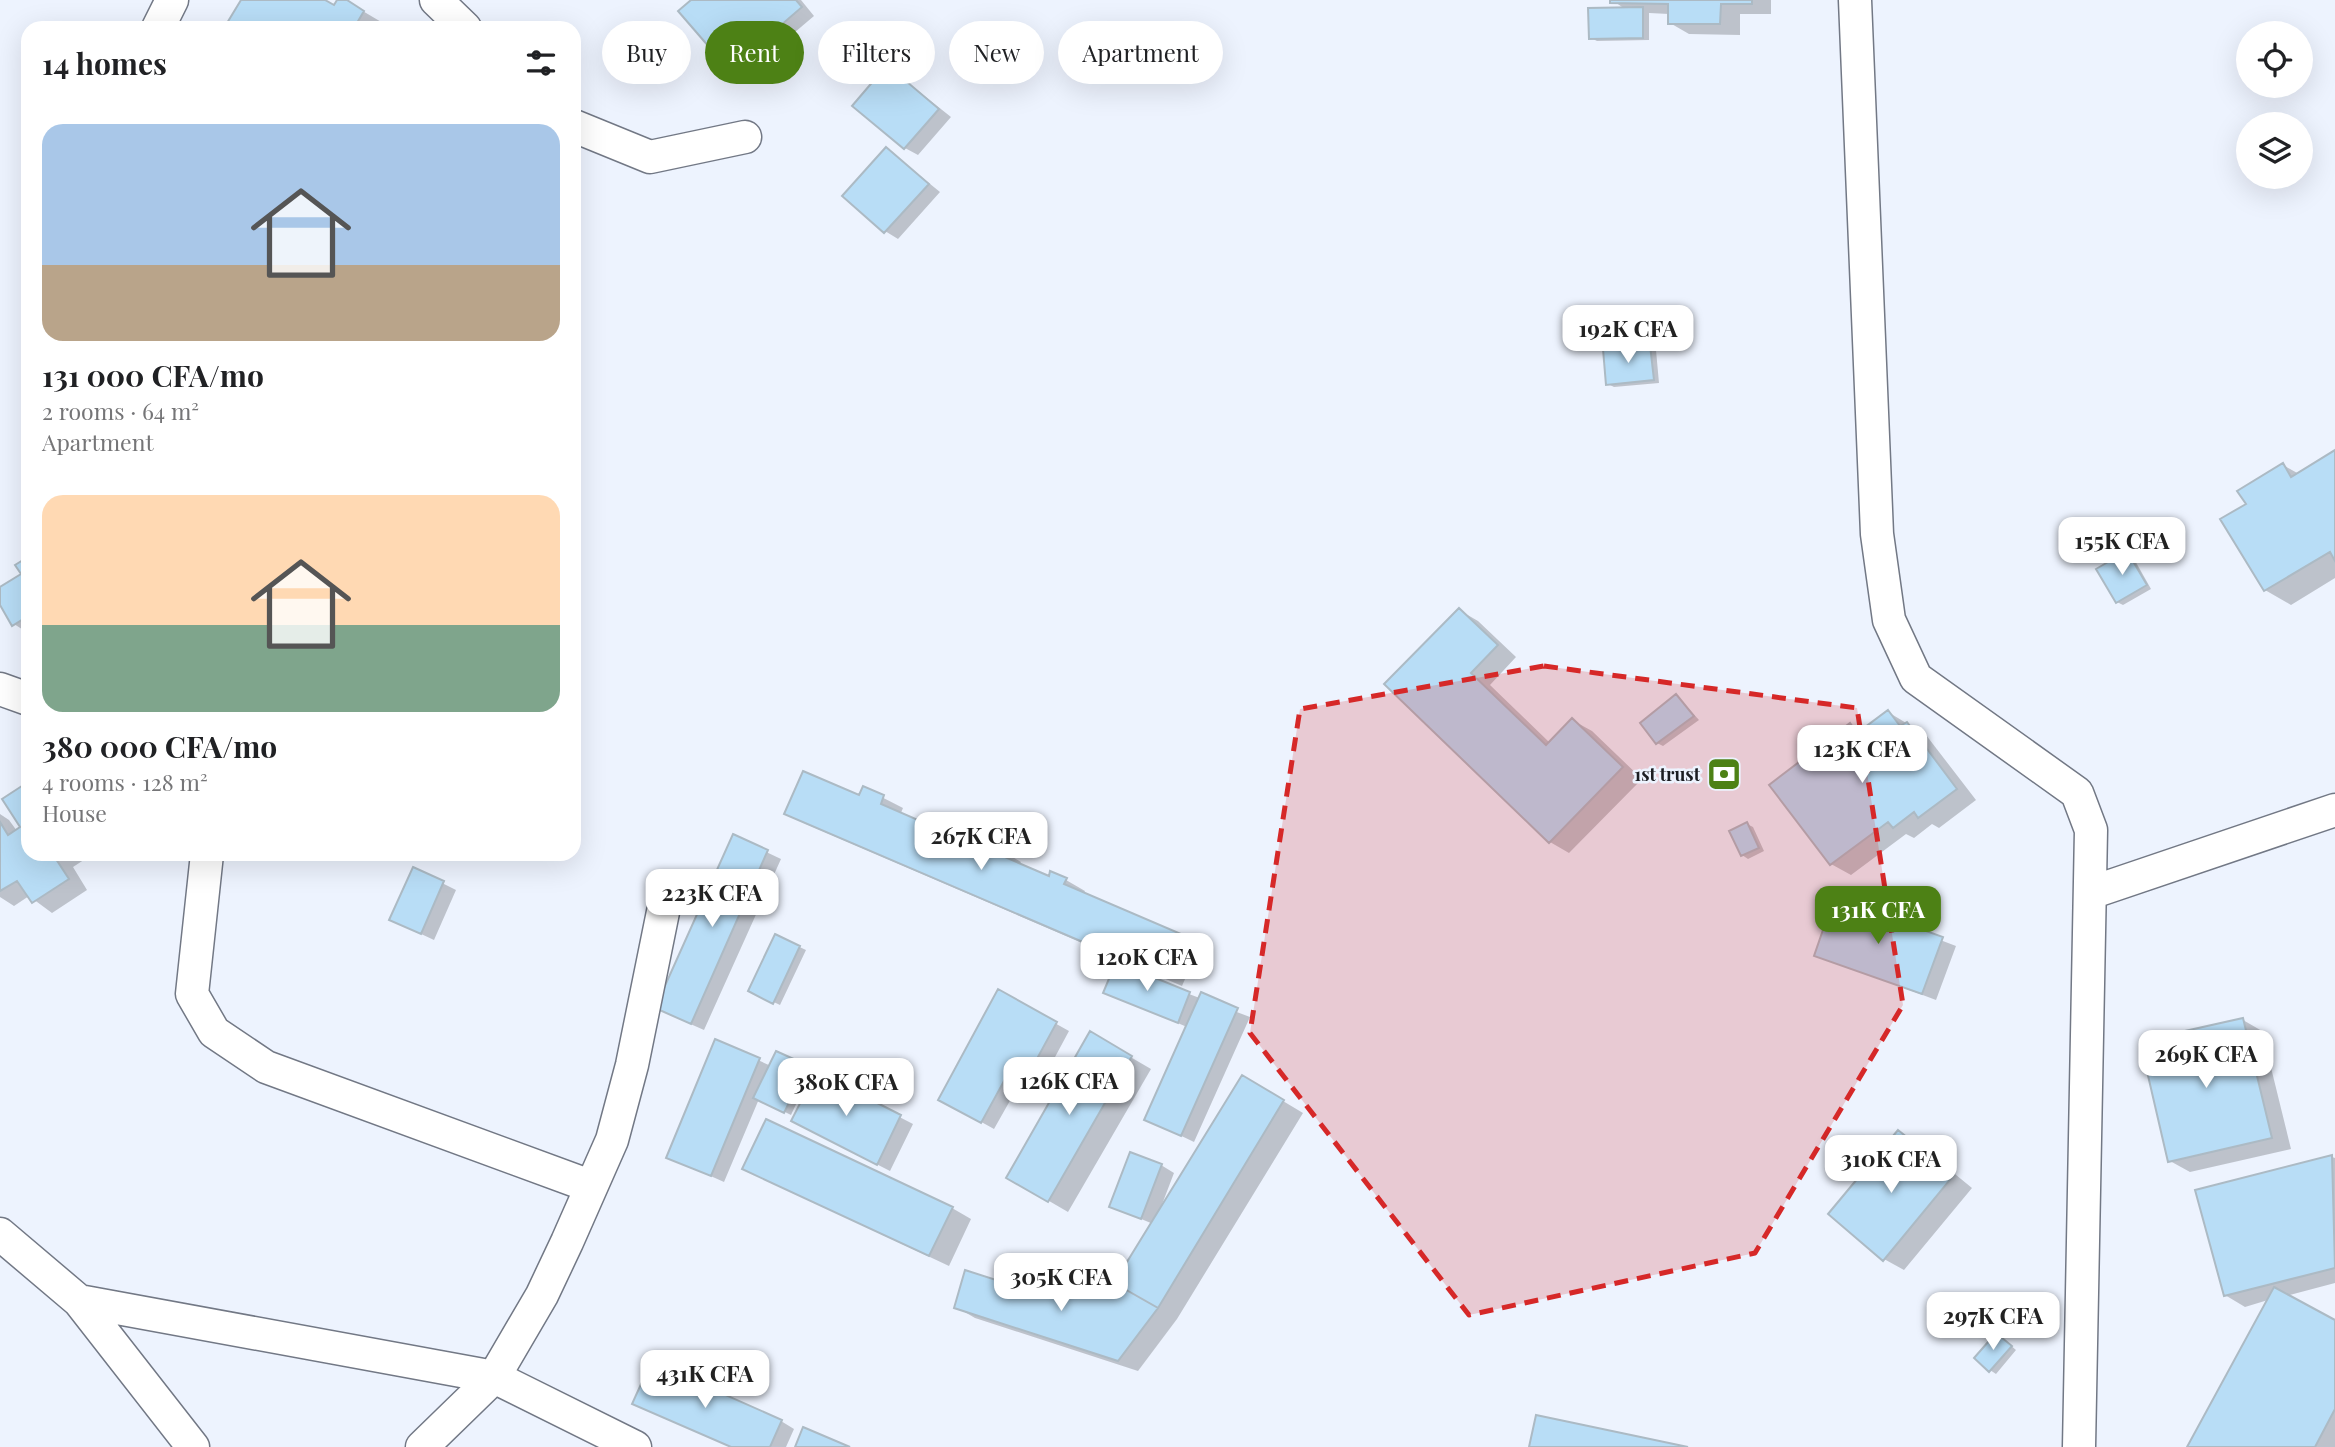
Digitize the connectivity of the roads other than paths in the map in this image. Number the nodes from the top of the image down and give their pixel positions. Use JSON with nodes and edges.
{"nodes":[{"id":1,"x":172,"y":0,"type":"edge"},
{"id":2,"x":436,"y":0,"type":"edge"},
{"id":3,"x":1855,"y":0,"type":"edge"},
{"id":4,"x":162,"y":21,"type":"edge"},
{"id":5,"x":458,"y":21,"type":"edge"},
{"id":6,"x":581,"y":129,"type":"edge"},
{"id":7,"x":745,"y":137,"type":"dead end"},
{"id":8,"x":0,"y":689,"type":"edge"},
{"id":9,"x":21,"y":696,"type":"edge"},
{"id":10,"x":2335,"y":810,"type":"edge"},
{"id":11,"x":206,"y":861,"type":"edge"},
{"id":12,"x":2090,"y":893,"type":"junction"},
{"id":13,"x":663,"y":912,"type":"dead end"},
{"id":14,"x":590,"y":1186,"type":"junction"},
{"id":15,"x":0,"y":1234,"type":"edge"},
{"id":16,"x":79,"y":1301,"type":"junction"},
{"id":17,"x":494,"y":1377,"type":"junction"},
{"id":18,"x":193,"y":1447,"type":"edge"},
{"id":19,"x":422,"y":1447,"type":"edge"},
{"id":20,"x":635,"y":1447,"type":"edge"},
{"id":21,"x":2079,"y":1447,"type":"edge"}],
"edges":[{"from":1,"to":4,"type":"street"},
{"from":2,"to":5,"type":"street"},
{"from":3,"to":12,"type":"street"},
{"from":6,"to":7,"type":"street"},
{"from":8,"to":9,"type":"street"},
{"from":10,"to":12,"type":"street"},
{"from":11,"to":14,"type":"street"},
{"from":12,"to":21,"type":"street"},
{"from":13,"to":14,"type":"street"},
{"from":14,"to":17,"type":"street"},
{"from":15,"to":16,"type":"street"},
{"from":16,"to":17,"type":"street"},
{"from":16,"to":18,"type":"street"},
{"from":17,"to":19,"type":"street"},
{"from":17,"to":20,"type":"street"}]}
